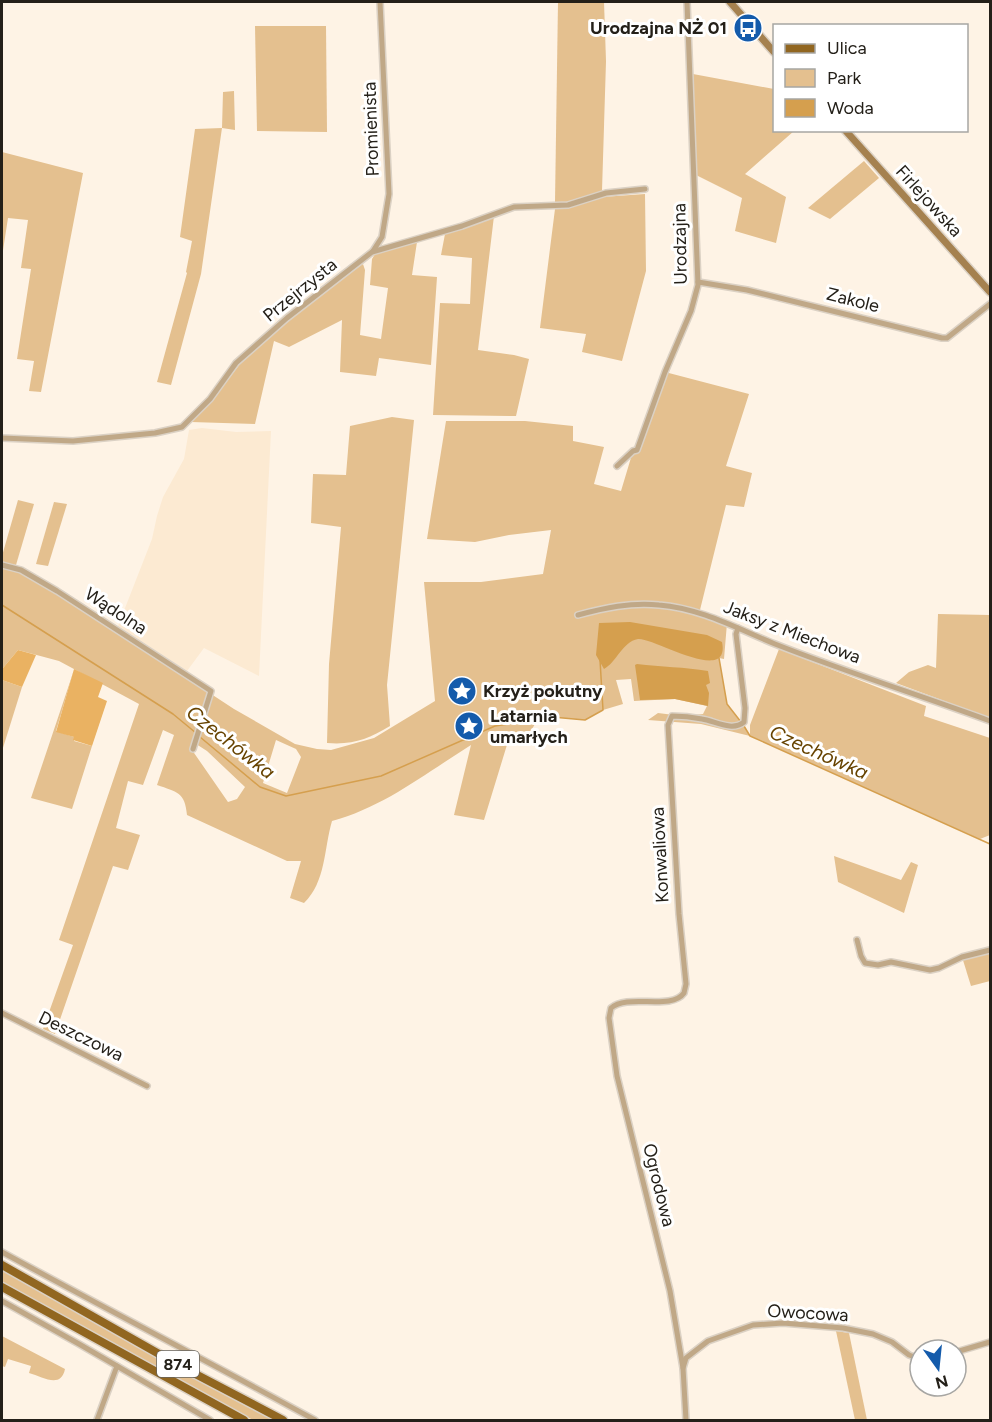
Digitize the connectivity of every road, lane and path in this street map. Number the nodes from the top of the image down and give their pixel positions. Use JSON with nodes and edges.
{"nodes":[{"id":1,"x":380,"y":2,"type":"edge"},
{"id":2,"x":687,"y":2,"type":"edge"},
{"id":3,"x":730,"y":2,"type":"edge"},
{"id":4,"x":773,"y":51,"type":"edge"},
{"id":5,"x":847,"y":132,"type":"edge"},
{"id":6,"x":645,"y":189,"type":"dead end"},
{"id":7,"x":372,"y":252,"type":"junction"},
{"id":8,"x":698,"y":282,"type":"junction"},
{"id":9,"x":990,"y":292,"type":"edge"},
{"id":10,"x":990,"y":304,"type":"edge"},
{"id":11,"x":2,"y":438,"type":"edge"},
{"id":12,"x":617,"y":466,"type":"dead end"},
{"id":13,"x":2,"y":566,"type":"edge"},
{"id":14,"x":578,"y":615,"type":"dead end"},
{"id":15,"x":738,"y":628,"type":"junction"},
{"id":16,"x":990,"y":721,"type":"edge"},
{"id":17,"x":193,"y":749,"type":"dead end"},
{"id":18,"x":857,"y":940,"type":"dead end"},
{"id":19,"x":990,"y":950,"type":"edge"},
{"id":20,"x":611,"y":1008,"type":"joint"},
{"id":21,"x":2,"y":1013,"type":"edge"},
{"id":22,"x":147,"y":1086,"type":"dead end"},
{"id":23,"x":2,"y":1252,"type":"edge"},
{"id":24,"x":2,"y":1265,"type":"edge"},
{"id":25,"x":2,"y":1287,"type":"edge"},
{"id":26,"x":2,"y":1301,"type":"edge"},
{"id":27,"x":990,"y":1342,"type":"edge"},
{"id":28,"x":968,"y":1348,"type":"edge"},
{"id":29,"x":908,"y":1354,"type":"edge"},
{"id":30,"x":117,"y":1366,"type":"junction"},
{"id":31,"x":683,"y":1368,"type":"junction"},
{"id":32,"x":97,"y":1420,"type":"edge"},
{"id":33,"x":210,"y":1420,"type":"edge"},
{"id":34,"x":244,"y":1420,"type":"edge"},
{"id":35,"x":283,"y":1420,"type":"edge"},
{"id":36,"x":315,"y":1420,"type":"edge"},
{"id":37,"x":686,"y":1420,"type":"edge"}],
"edges":[{"from":1,"to":7,"type":"street","name":"Promienista"},
{"from":2,"to":8,"type":"street","name":"Urodzajna"},
{"from":3,"to":4,"type":"street"},
{"from":5,"to":9,"type":"street","name":"Firlejowska"},
{"from":6,"to":7,"type":"street","name":"Przejrzysta"},
{"from":7,"to":11,"type":"street","name":"Przejrzysta"},
{"from":8,"to":10,"type":"street","name":"Zakole"},
{"from":8,"to":12,"type":"street","name":"Urodzajna"},
{"from":13,"to":17,"type":"street","name":"Wądolna"},
{"from":14,"to":15,"type":"street","name":"Jaksy z Miechowa"},
{"from":15,"to":16,"type":"street","name":"Jaksy z Miechowa"},
{"from":15,"to":20,"type":"street","name":"Konwaliowa"},
{"from":18,"to":19,"type":"street"},
{"from":20,"to":31,"type":"street","name":"Ogrodowa"},
{"from":21,"to":22,"type":"street","name":"Deszczowa"},
{"from":23,"to":36,"type":"street"},
{"from":24,"to":35,"type":"main road","number":"874"},
{"from":25,"to":34,"type":"main road","number":"874"},
{"from":26,"to":30,"type":"street"},
{"from":27,"to":28,"type":"street"},
{"from":29,"to":31,"type":"street","name":"Owocowa"},
{"from":30,"to":32,"type":"street"},
{"from":30,"to":33,"type":"street"},
{"from":31,"to":37,"type":"street"}]}
